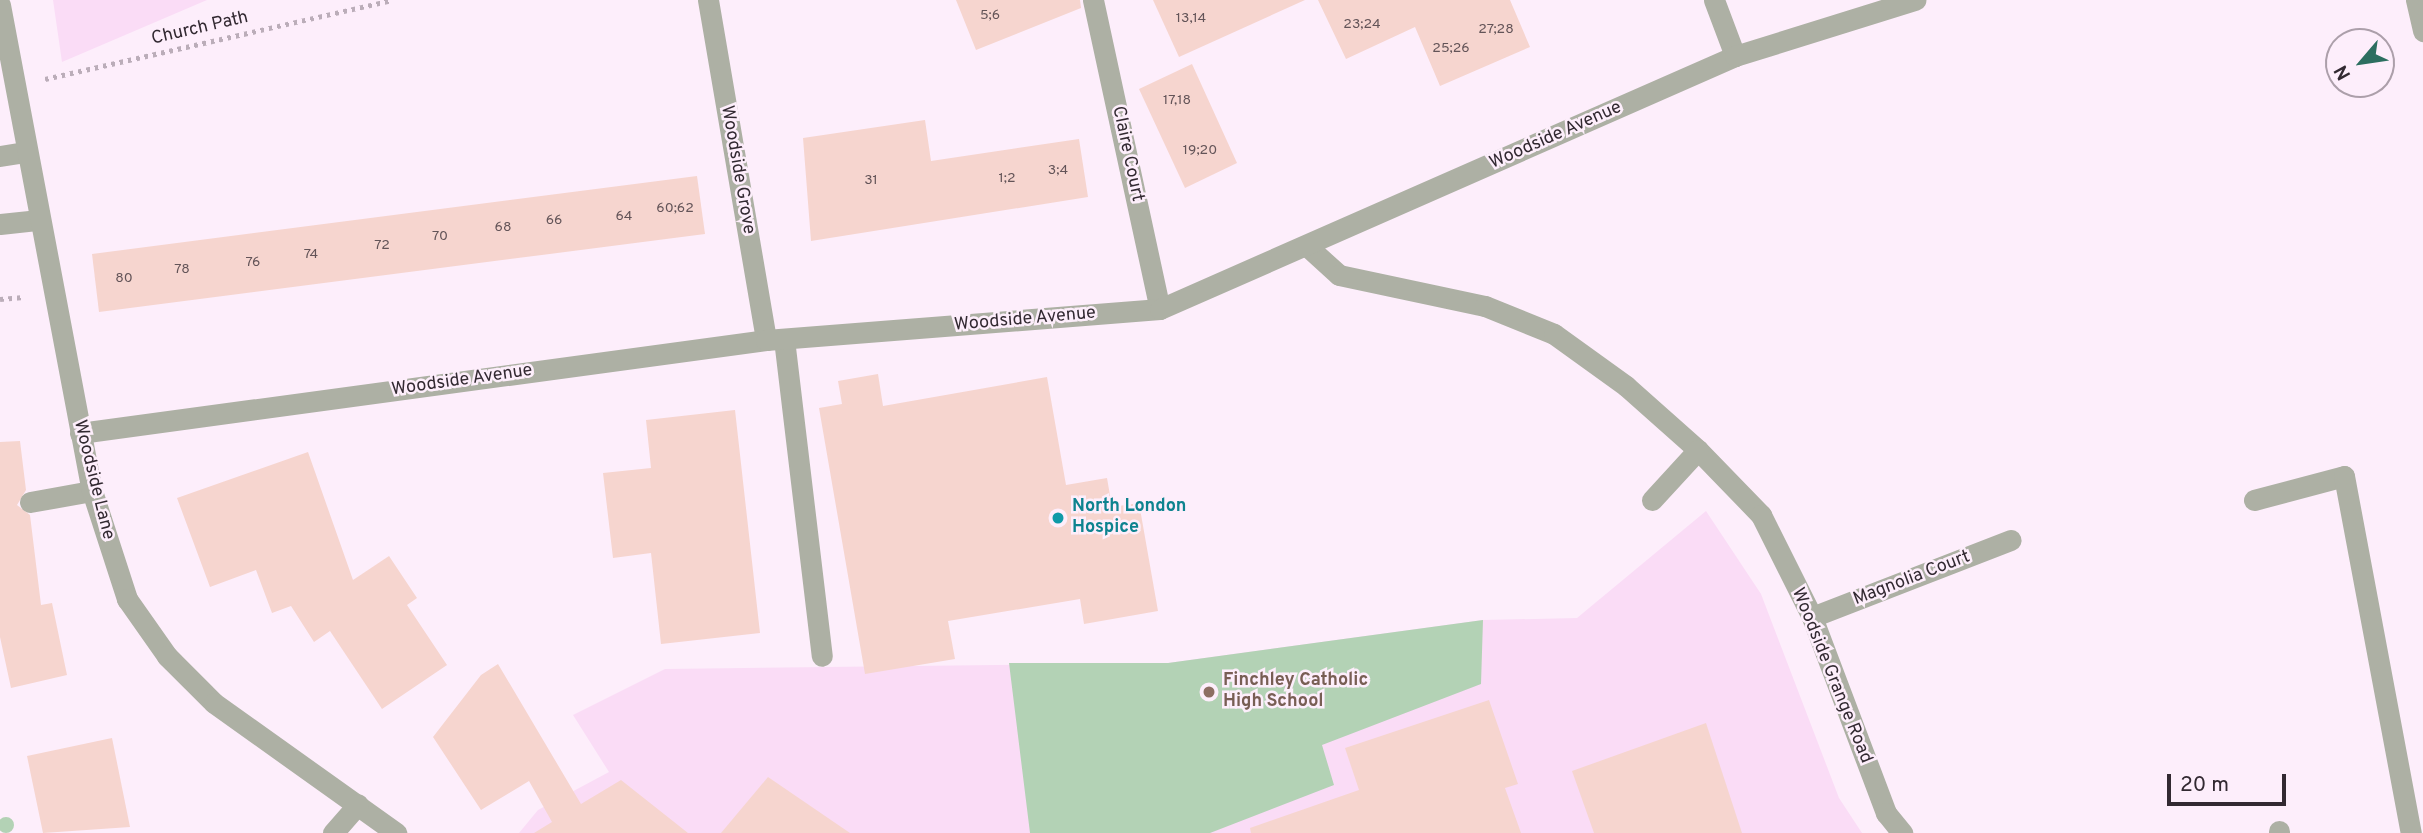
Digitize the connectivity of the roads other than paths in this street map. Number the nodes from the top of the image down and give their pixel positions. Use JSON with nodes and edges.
{"nodes":[{"id":1,"x":708,"y":0,"type":"edge"},
{"id":2,"x":1093,"y":0,"type":"edge"},
{"id":3,"x":1714,"y":0,"type":"edge"},
{"id":4,"x":2416,"y":0,"type":"edge"},
{"id":5,"x":1903,"y":2,"type":"edge"},
{"id":6,"x":0,"y":5,"type":"edge"},
{"id":7,"x":2423,"y":31,"type":"edge"},
{"id":8,"x":1735,"y":56,"type":"junction"},
{"id":9,"x":26,"y":152,"type":"junction"},
{"id":10,"x":0,"y":156,"type":"edge"},
{"id":11,"x":39,"y":220,"type":"junction"},
{"id":12,"x":0,"y":224,"type":"edge"},
{"id":13,"x":1307,"y":246,"type":"junction"},
{"id":14,"x":1160,"y":309,"type":"junction"},
{"id":15,"x":775,"y":340,"type":"junction"},
{"id":16,"x":80,"y":433,"type":"junction"},
{"id":17,"x":1698,"y":450,"type":"junction"},
{"id":18,"x":92,"y":491,"type":"junction"},
{"id":19,"x":1652,"y":500,"type":"dead end"},
{"id":20,"x":2254,"y":500,"type":"dead end"},
{"id":21,"x":30,"y":502,"type":"dead end"},
{"id":22,"x":2011,"y":540,"type":"dead end"},
{"id":23,"x":1812,"y":617,"type":"junction"},
{"id":24,"x":822,"y":656,"type":"dead end"},
{"id":25,"x":358,"y":804,"type":"junction"},
{"id":26,"x":333,"y":833,"type":"edge"},
{"id":27,"x":396,"y":833,"type":"edge"},
{"id":28,"x":1902,"y":833,"type":"edge"},
{"id":29,"x":2411,"y":833,"type":"edge"}],
"edges":[{"from":1,"to":15,"type":"street","name":"Woodside Grove"},
{"from":2,"to":14,"type":"street","name":"Claire Court"},
{"from":3,"to":8,"type":"street"},
{"from":4,"to":7,"type":"street"},
{"from":5,"to":8,"type":"street","name":"Woodside Avenue"},
{"from":6,"to":9,"type":"street","name":"Woodside Lane"},
{"from":8,"to":13,"type":"street","name":"Woodside Avenue"},
{"from":9,"to":10,"type":"street"},
{"from":9,"to":11,"type":"street","name":"Woodside Lane"},
{"from":11,"to":12,"type":"street"},
{"from":11,"to":16,"type":"street","name":"Woodside Lane"},
{"from":13,"to":14,"type":"street","name":"Woodside Avenue"},
{"from":13,"to":17,"type":"street","name":"Woodside Grange Road"},
{"from":14,"to":15,"type":"street","name":"Woodside Avenue"},
{"from":15,"to":16,"type":"street","name":"Woodside Avenue"},
{"from":15,"to":24,"type":"street","name":"Woodside Grove"},
{"from":16,"to":18,"type":"street","name":"Woodside Lane"},
{"from":17,"to":19,"type":"street"},
{"from":17,"to":23,"type":"street","name":"Woodside Grange Road"},
{"from":18,"to":21,"type":"street"},
{"from":18,"to":25,"type":"street","name":"Woodside Lane"},
{"from":20,"to":29,"type":"street"},
{"from":22,"to":23,"type":"street","name":"Magnolia Court"},
{"from":23,"to":28,"type":"street","name":"Woodside Grange Road"},
{"from":25,"to":26,"type":"street"},
{"from":25,"to":27,"type":"street","name":"Woodside Lane"}]}
